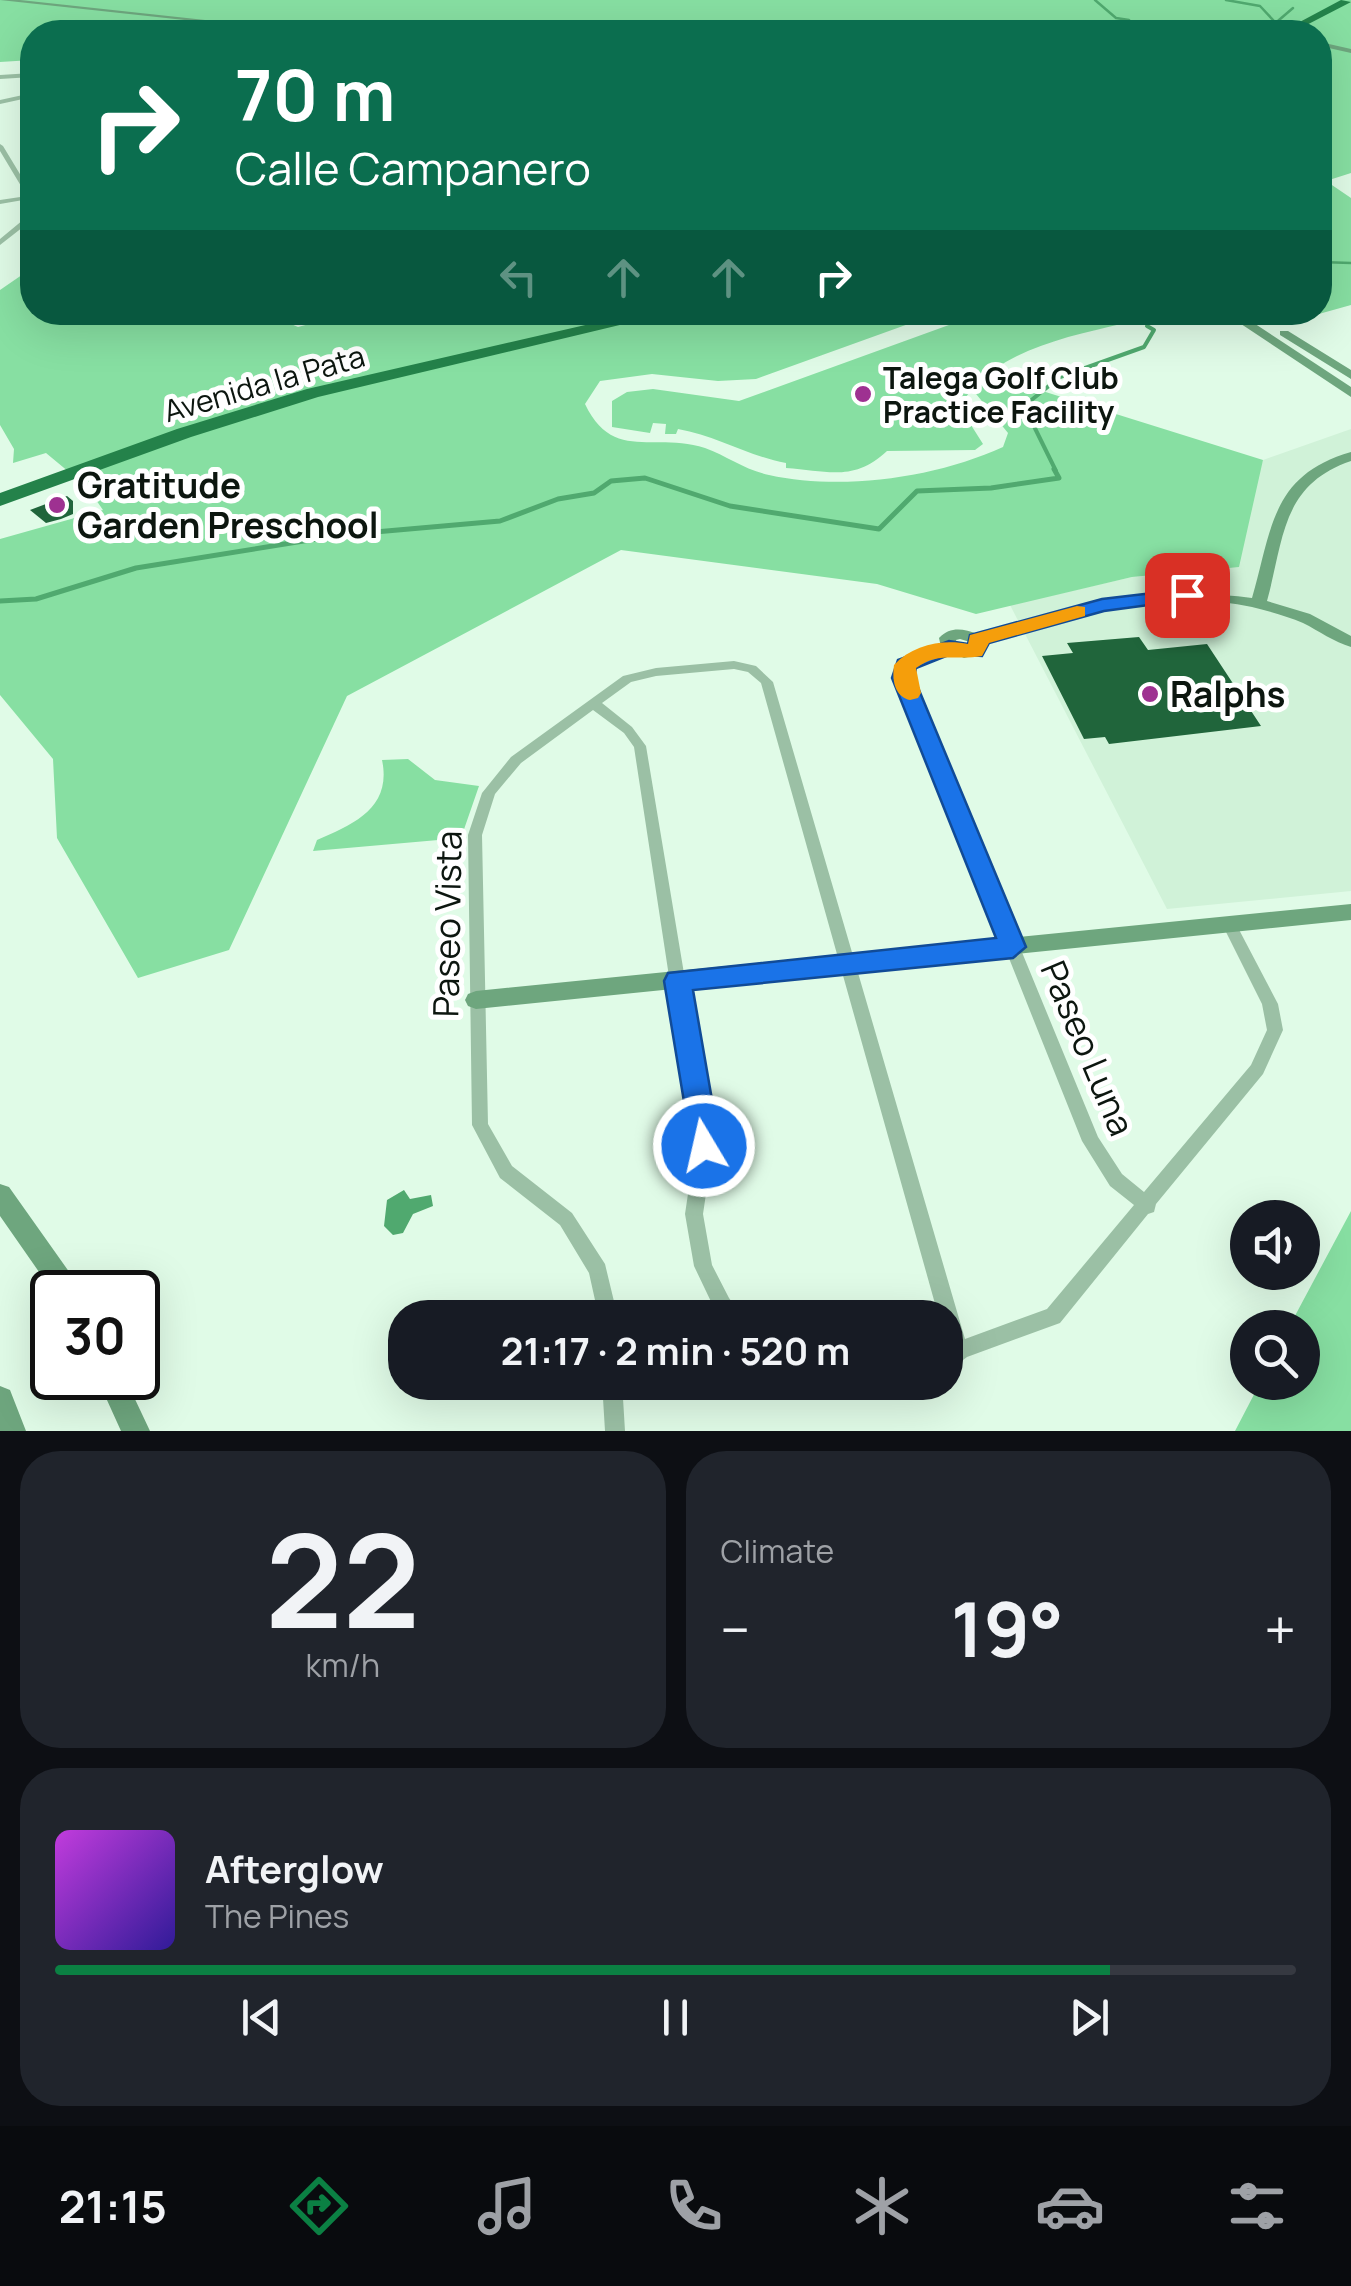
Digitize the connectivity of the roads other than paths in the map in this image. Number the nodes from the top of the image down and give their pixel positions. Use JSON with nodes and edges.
{"nodes":[{"id":1,"x":1332,"y":0,"type":"edge"},
{"id":2,"x":1348,"y":0,"type":"edge"},
{"id":3,"x":0,"y":2,"type":"edge"},
{"id":4,"x":170,"y":20,"type":"edge"},
{"id":5,"x":186,"y":20,"type":"edge"},
{"id":6,"x":1294,"y":20,"type":"edge"},
{"id":7,"x":1309,"y":20,"type":"edge"},
{"id":8,"x":0,"y":146,"type":"edge"},
{"id":9,"x":20,"y":178,"type":"edge"},
{"id":10,"x":20,"y":227,"type":"edge"},
{"id":11,"x":0,"y":243,"type":"edge"},
{"id":12,"x":560,"y":325,"type":"edge"},
{"id":13,"x":610,"y":325,"type":"edge"},
{"id":14,"x":1249,"y":325,"type":"edge"},
{"id":15,"x":1271,"y":325,"type":"edge"},
{"id":16,"x":1348,"y":370,"type":"edge"},
{"id":17,"x":1351,"y":393,"type":"edge"},
{"id":18,"x":1351,"y":456,"type":"edge"},
{"id":19,"x":0,"y":484,"type":"edge"},
{"id":20,"x":0,"y":500,"type":"edge"},
{"id":21,"x":1258,"y":605,"type":"junction"},
{"id":22,"x":1351,"y":642,"type":"edge"},
{"id":23,"x":949,"y":647,"type":"joint"},
{"id":24,"x":593,"y":703,"type":"junction"},
{"id":25,"x":1351,"y":912,"type":"edge"},
{"id":26,"x":1230,"y":926,"type":"junction"},
{"id":27,"x":1013,"y":947,"type":"junction"},
{"id":28,"x":847,"y":963,"type":"junction"},
{"id":29,"x":678,"y":981,"type":"junction"},
{"id":30,"x":476,"y":1000,"type":"junction"},
{"id":31,"x":0,"y":1195,"type":"edge"},
{"id":32,"x":1148,"y":1206,"type":"junction"},
{"id":33,"x":53,"y":1270,"type":"edge"},
{"id":34,"x":605,"y":1300,"type":"edge"},
{"id":35,"x":720,"y":1300,"type":"edge"},
{"id":36,"x":937,"y":1300,"type":"edge"},
{"id":37,"x":963,"y":1350,"type":"edge"},
{"id":38,"x":0,"y":1400,"type":"edge"},
{"id":39,"x":121,"y":1400,"type":"edge"},
{"id":40,"x":613,"y":1400,"type":"edge"},
{"id":41,"x":12,"y":1431,"type":"edge"},
{"id":42,"x":136,"y":1431,"type":"edge"},
{"id":43,"x":615,"y":1431,"type":"edge"}],
"edges":[{"from":1,"to":6,"type":"highway"},
{"from":2,"to":7,"type":"highway"},
{"from":3,"to":4,"type":"main road"},
{"from":3,"to":5,"type":"main road"},
{"from":8,"to":9,"type":"street"},
{"from":10,"to":11,"type":"street"},
{"from":12,"to":19,"type":"highway","name":"Avenida la Pata"},
{"from":13,"to":20,"type":"highway","name":"Avenida la Pata"},
{"from":14,"to":17,"type":"main road"},
{"from":15,"to":16,"type":"main road"},
{"from":18,"to":21,"type":"main road"},
{"from":21,"to":22,"type":"main road"},
{"from":21,"to":23,"type":"main road"},
{"from":23,"to":27,"type":"street","name":"Paseo Luna"},
{"from":24,"to":28,"type":"street","name":"Paseo Vista"},
{"from":24,"to":29,"type":"street"},
{"from":24,"to":30,"type":"street","name":"Paseo Vista"},
{"from":25,"to":26,"type":"main road"},
{"from":26,"to":27,"type":"main road"},
{"from":26,"to":32,"type":"street"},
{"from":27,"to":28,"type":"main road"},
{"from":27,"to":32,"type":"street","name":"Paseo Luna"},
{"from":28,"to":29,"type":"main road"},
{"from":28,"to":36,"type":"street"},
{"from":29,"to":30,"type":"main road"},
{"from":29,"to":35,"type":"street"},
{"from":30,"to":34,"type":"street","name":"Paseo Vista"},
{"from":31,"to":33,"type":"main road"},
{"from":32,"to":37,"type":"street"},
{"from":38,"to":41,"type":"main road"},
{"from":39,"to":42,"type":"main road"},
{"from":40,"to":43,"type":"street"}]}
